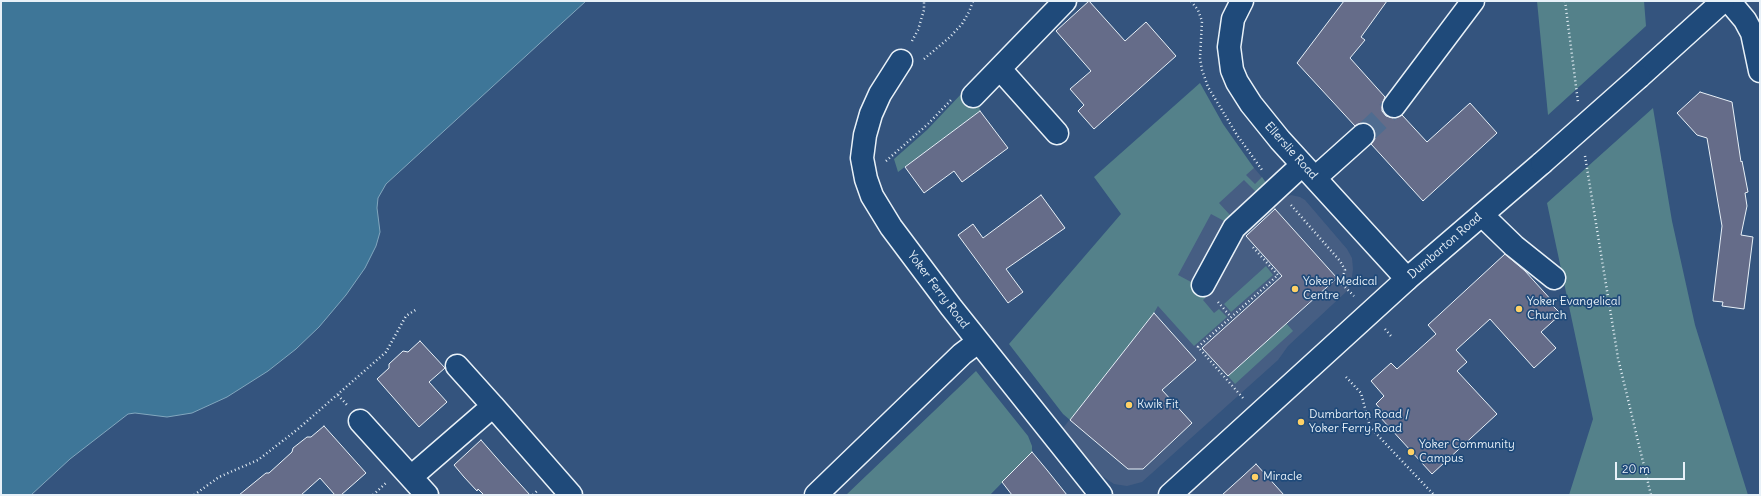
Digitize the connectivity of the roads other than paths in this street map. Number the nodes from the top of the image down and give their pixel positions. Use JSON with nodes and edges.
{"nodes":[{"id":1,"x":1065,"y":1,"type":"edge"},
{"id":2,"x":1242,"y":1,"type":"edge"},
{"id":3,"x":1473,"y":1,"type":"edge"},
{"id":4,"x":1723,"y":1,"type":"edge"},
{"id":5,"x":1729,"y":1,"type":"edge"},
{"id":6,"x":901,"y":61,"type":"road end"},
{"id":7,"x":1000,"y":69,"type":"junction"},
{"id":8,"x":1760,"y":71,"type":"edge"},
{"id":9,"x":973,"y":96,"type":"road end"},
{"id":10,"x":1394,"y":106,"type":"tunnel mouth"},
{"id":11,"x":1057,"y":133,"type":"dead end"},
{"id":12,"x":1363,"y":135,"type":"tunnel mouth"},
{"id":13,"x":1309,"y":172,"type":"junction"},
{"id":14,"x":1482,"y":215,"type":"junction"},
{"id":15,"x":1554,"y":278,"type":"dead end"},
{"id":16,"x":1407,"y":279,"type":"junction"},
{"id":17,"x":1203,"y":285,"type":"dead end"},
{"id":18,"x":978,"y":342,"type":"junction"},
{"id":19,"x":458,"y":366,"type":"dead end"},
{"id":20,"x":493,"y":406,"type":"junction"},
{"id":21,"x":360,"y":420,"type":"dead end"},
{"id":22,"x":411,"y":477,"type":"junction"},
{"id":23,"x":427,"y":495,"type":"edge"},
{"id":24,"x":571,"y":495,"type":"edge"},
{"id":25,"x":816,"y":495,"type":"edge"},
{"id":26,"x":1101,"y":495,"type":"edge"},
{"id":27,"x":1170,"y":495,"type":"edge"}],
"edges":[{"from":1,"to":7,"type":"street"},
{"from":2,"to":13,"type":"street","name":"Ellerslie Road"},
{"from":3,"to":10,"type":"street"},
{"from":4,"to":14,"type":"street","name":"Dumbarton Road","bridge":true},
{"from":5,"to":8,"type":"street"},
{"from":6,"to":18,"type":"street","name":"Yoker Ferry Road"},
{"from":7,"to":9,"type":"street"},
{"from":7,"to":11,"type":"street"},
{"from":12,"to":13,"type":"street"},
{"from":13,"to":16,"type":"street","name":"Ellerslie Road"},
{"from":13,"to":17,"type":"street"},
{"from":14,"to":15,"type":"street"},
{"from":14,"to":16,"type":"street","name":"Dumbarton Road"},
{"from":16,"to":27,"type":"street","name":"Dumbarton Road"},
{"from":18,"to":25,"type":"street"},
{"from":18,"to":26,"type":"street","name":"Yoker Ferry Road"},
{"from":19,"to":20,"type":"street"},
{"from":20,"to":22,"type":"street"},
{"from":20,"to":24,"type":"street"},
{"from":21,"to":22,"type":"street"},
{"from":22,"to":23,"type":"street"}]}
